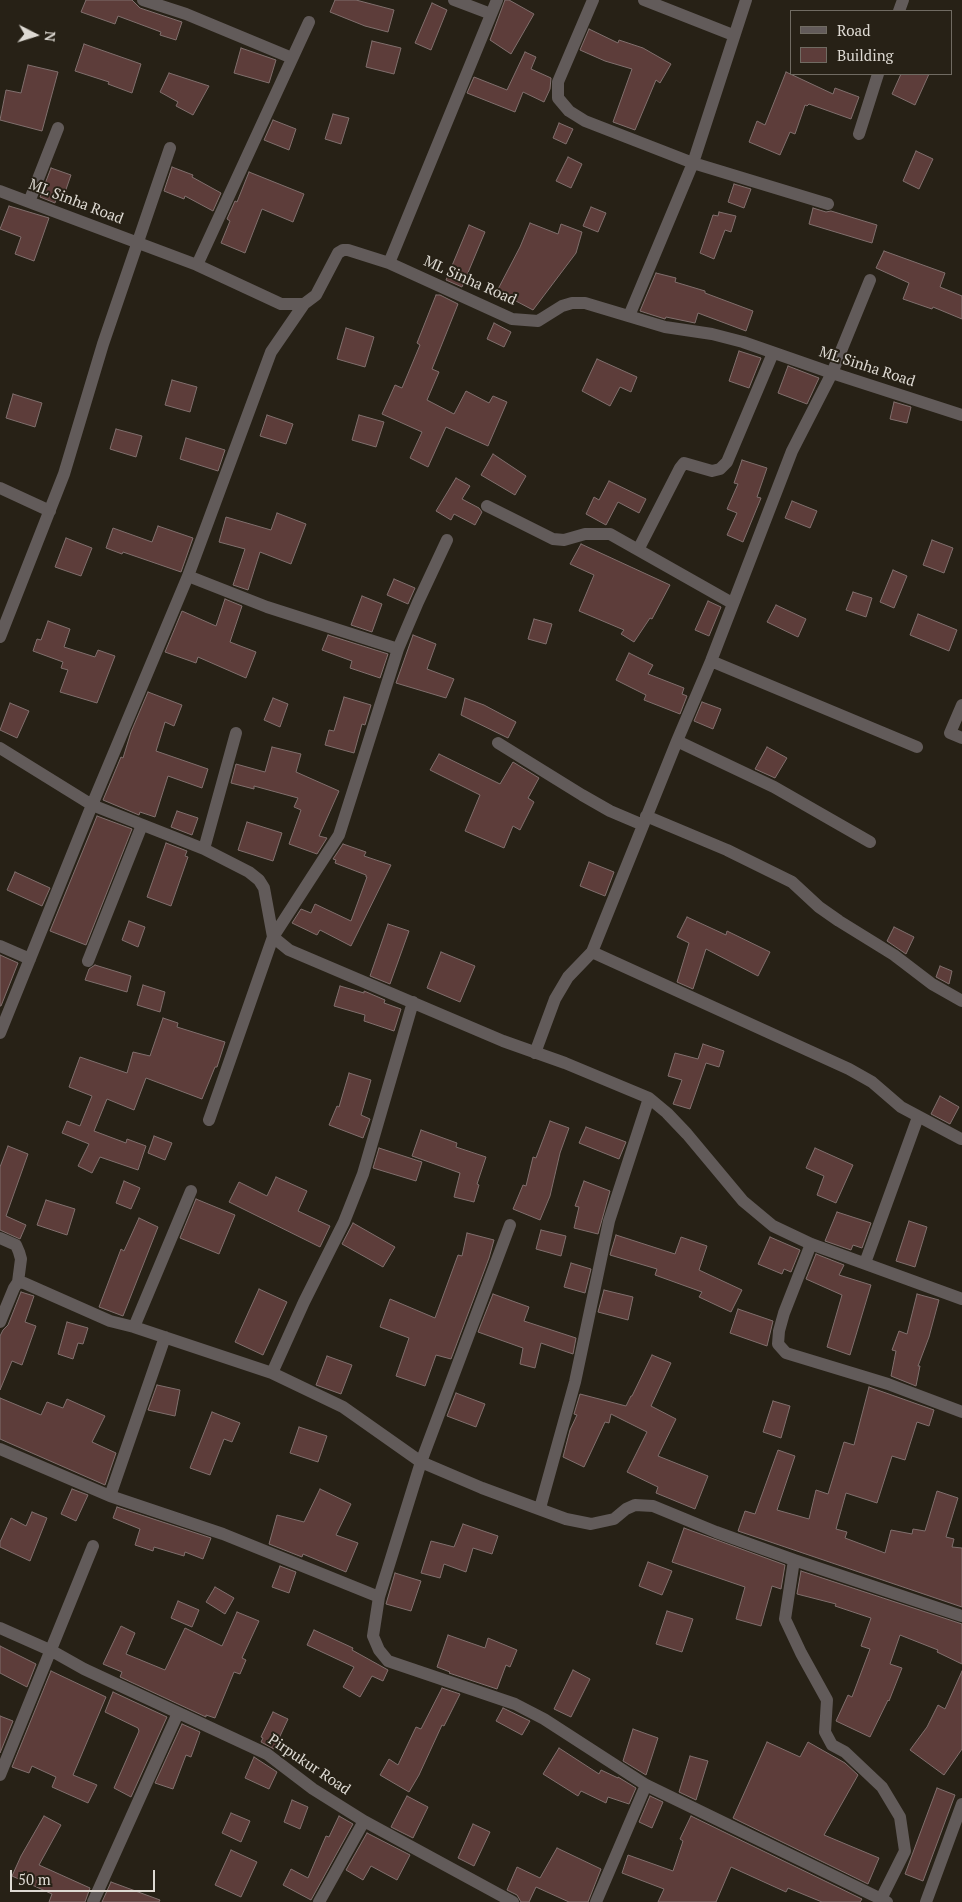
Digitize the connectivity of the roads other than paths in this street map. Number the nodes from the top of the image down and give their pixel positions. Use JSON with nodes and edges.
{"nodes":[{"id":1,"x":142,"y":0,"type":"edge"},
{"id":2,"x":454,"y":0,"type":"edge"},
{"id":3,"x":497,"y":0,"type":"edge"},
{"id":4,"x":594,"y":0,"type":"edge"},
{"id":5,"x":644,"y":0,"type":"edge"},
{"id":6,"x":746,"y":0,"type":"edge"},
{"id":7,"x":491,"y":14,"type":"junction"},
{"id":8,"x":309,"y":22,"type":"dead end"},
{"id":9,"x":733,"y":35,"type":"junction"},
{"id":10,"x":292,"y":58,"type":"junction"},
{"id":11,"x":878,"y":75,"type":"edge"},
{"id":12,"x":58,"y":128,"type":"dead end"},
{"id":13,"x":859,"y":134,"type":"dead end"},
{"id":14,"x":170,"y":148,"type":"dead end"},
{"id":15,"x":693,"y":163,"type":"junction"},
{"id":16,"x":0,"y":191,"type":"edge"},
{"id":17,"x":29,"y":202,"type":"junction"},
{"id":18,"x":828,"y":204,"type":"dead end"},
{"id":19,"x":138,"y":242,"type":"junction"},
{"id":20,"x":389,"y":263,"type":"junction"},
{"id":21,"x":197,"y":265,"type":"junction"},
{"id":22,"x":870,"y":280,"type":"dead end"},
{"id":23,"x":304,"y":304,"type":"junction"},
{"id":24,"x":629,"y":316,"type":"junction"},
{"id":25,"x":773,"y":353,"type":"junction"},
{"id":26,"x":832,"y":373,"type":"junction"},
{"id":27,"x":962,"y":415,"type":"edge"},
{"id":28,"x":0,"y":488,"type":"edge"},
{"id":29,"x":487,"y":506,"type":"dead end"},
{"id":30,"x":50,"y":511,"type":"junction"},
{"id":31,"x":447,"y":540,"type":"dead end"},
{"id":32,"x":638,"y":550,"type":"junction"},
{"id":33,"x":188,"y":576,"type":"junction"},
{"id":34,"x":732,"y":603,"type":"junction"},
{"id":35,"x":0,"y":637,"type":"edge"},
{"id":36,"x":398,"y":649,"type":"junction"},
{"id":37,"x":711,"y":660,"type":"junction"},
{"id":38,"x":962,"y":705,"type":"edge"},
{"id":39,"x":236,"y":733,"type":"dead end"},
{"id":40,"x":962,"y":738,"type":"edge"},
{"id":41,"x":677,"y":741,"type":"junction"},
{"id":42,"x":498,"y":743,"type":"dead end"},
{"id":43,"x":917,"y":747,"type":"dead end"},
{"id":44,"x":0,"y":748,"type":"edge"},
{"id":45,"x":92,"y":805,"type":"junction"},
{"id":46,"x":644,"y":821,"type":"junction"},
{"id":47,"x":142,"y":825,"type":"junction"},
{"id":48,"x":870,"y":842,"type":"dead end"},
{"id":49,"x":204,"y":849,"type":"junction"},
{"id":50,"x":273,"y":937,"type":"junction"},
{"id":51,"x":0,"y":946,"type":"edge"},
{"id":52,"x":592,"y":952,"type":"junction"},
{"id":53,"x":30,"y":959,"type":"junction"},
{"id":54,"x":88,"y":961,"type":"dead end"},
{"id":55,"x":962,"y":1001,"type":"edge"},
{"id":56,"x":413,"y":1002,"type":"junction"},
{"id":57,"x":0,"y":1033,"type":"edge"},
{"id":58,"x":536,"y":1053,"type":"junction"},
{"id":59,"x":648,"y":1098,"type":"junction"},
{"id":60,"x":918,"y":1117,"type":"junction"},
{"id":61,"x":209,"y":1120,"type":"dead end"},
{"id":62,"x":962,"y":1139,"type":"edge"},
{"id":63,"x":191,"y":1191,"type":"dead end"},
{"id":64,"x":510,"y":1225,"type":"dead end"},
{"id":65,"x":0,"y":1238,"type":"edge"},
{"id":66,"x":811,"y":1244,"type":"junction"},
{"id":67,"x":865,"y":1262,"type":"junction"},
{"id":68,"x":18,"y":1282,"type":"junction"},
{"id":69,"x":962,"y":1299,"type":"edge"},
{"id":70,"x":0,"y":1322,"type":"edge"},
{"id":71,"x":134,"y":1327,"type":"junction"},
{"id":72,"x":164,"y":1337,"type":"junction"},
{"id":73,"x":272,"y":1373,"type":"junction"},
{"id":74,"x":962,"y":1412,"type":"edge"},
{"id":75,"x":0,"y":1449,"type":"edge"},
{"id":76,"x":420,"y":1462,"type":"junction"},
{"id":77,"x":110,"y":1496,"type":"junction"},
{"id":78,"x":540,"y":1508,"type":"junction"},
{"id":79,"x":94,"y":1546,"type":"dead end"},
{"id":80,"x":794,"y":1560,"type":"junction"},
{"id":81,"x":379,"y":1597,"type":"junction"},
{"id":82,"x":962,"y":1616,"type":"edge"},
{"id":83,"x":0,"y":1628,"type":"edge"},
{"id":84,"x":52,"y":1651,"type":"junction"},
{"id":85,"x":178,"y":1713,"type":"junction"},
{"id":86,"x":0,"y":1775,"type":"edge"},
{"id":87,"x":646,"y":1785,"type":"junction"},
{"id":88,"x":962,"y":1804,"type":"edge"},
{"id":89,"x":364,"y":1821,"type":"junction"},
{"id":90,"x":883,"y":1901,"type":"edge"},
{"id":91,"x":92,"y":1902,"type":"edge"},
{"id":92,"x":319,"y":1902,"type":"edge"},
{"id":93,"x":513,"y":1902,"type":"edge"},
{"id":94,"x":596,"y":1902,"type":"edge"},
{"id":95,"x":926,"y":1902,"type":"edge"}],
"edges":[{"from":1,"to":10,"type":"street"},
{"from":2,"to":7,"type":"street"},
{"from":3,"to":7,"type":"street"},
{"from":4,"to":15,"type":"street"},
{"from":5,"to":9,"type":"street"},
{"from":6,"to":9,"type":"street"},
{"from":7,"to":20,"type":"street"},
{"from":8,"to":10,"type":"street"},
{"from":9,"to":15,"type":"street"},
{"from":10,"to":21,"type":"street"},
{"from":11,"to":13,"type":"street"},
{"from":12,"to":17,"type":"street"},
{"from":14,"to":19,"type":"street"},
{"from":15,"to":18,"type":"street"},
{"from":15,"to":24,"type":"street"},
{"from":16,"to":17,"type":"street","name":"ML Sinha Road"},
{"from":17,"to":19,"type":"street","name":"ML Sinha Road"},
{"from":19,"to":21,"type":"street","name":"ML Sinha Road"},
{"from":19,"to":30,"type":"street"},
{"from":20,"to":23,"type":"street","name":"ML Sinha Road"},
{"from":20,"to":24,"type":"street","name":"ML Sinha Road"},
{"from":21,"to":23,"type":"street","name":"ML Sinha Road"},
{"from":22,"to":26,"type":"street"},
{"from":23,"to":33,"type":"street"},
{"from":24,"to":25,"type":"street","name":"ML Sinha Road"},
{"from":25,"to":26,"type":"street","name":"ML Sinha Road"},
{"from":25,"to":32,"type":"street"},
{"from":26,"to":27,"type":"street","name":"ML Sinha Road"},
{"from":26,"to":34,"type":"street"},
{"from":28,"to":30,"type":"street"},
{"from":29,"to":32,"type":"street"},
{"from":30,"to":35,"type":"street"},
{"from":31,"to":36,"type":"street"},
{"from":32,"to":34,"type":"street"},
{"from":33,"to":36,"type":"street"},
{"from":33,"to":45,"type":"street"},
{"from":34,"to":37,"type":"street"},
{"from":36,"to":50,"type":"street"},
{"from":37,"to":41,"type":"street"},
{"from":37,"to":43,"type":"street"},
{"from":38,"to":40,"type":"street"},
{"from":39,"to":49,"type":"street"},
{"from":41,"to":46,"type":"street"},
{"from":41,"to":48,"type":"street"},
{"from":42,"to":46,"type":"street"},
{"from":44,"to":45,"type":"street"},
{"from":45,"to":47,"type":"street"},
{"from":45,"to":53,"type":"street"},
{"from":46,"to":52,"type":"street"},
{"from":46,"to":55,"type":"street"},
{"from":47,"to":49,"type":"street"},
{"from":47,"to":54,"type":"street"},
{"from":49,"to":50,"type":"street"},
{"from":50,"to":56,"type":"street"},
{"from":50,"to":61,"type":"street"},
{"from":51,"to":53,"type":"street"},
{"from":52,"to":58,"type":"street"},
{"from":52,"to":60,"type":"street"},
{"from":53,"to":57,"type":"street"},
{"from":56,"to":58,"type":"street"},
{"from":56,"to":73,"type":"street"},
{"from":58,"to":59,"type":"street"},
{"from":59,"to":66,"type":"street"},
{"from":59,"to":78,"type":"street"},
{"from":60,"to":62,"type":"street"},
{"from":60,"to":67,"type":"street"},
{"from":63,"to":71,"type":"street"},
{"from":64,"to":76,"type":"street"},
{"from":65,"to":68,"type":"street"},
{"from":66,"to":67,"type":"street"},
{"from":66,"to":74,"type":"street"},
{"from":67,"to":69,"type":"street"},
{"from":68,"to":70,"type":"street"},
{"from":68,"to":71,"type":"street"},
{"from":71,"to":72,"type":"street"},
{"from":72,"to":73,"type":"street"},
{"from":72,"to":77,"type":"street"},
{"from":73,"to":76,"type":"street"},
{"from":75,"to":77,"type":"street"},
{"from":76,"to":78,"type":"street"},
{"from":76,"to":81,"type":"street"},
{"from":77,"to":81,"type":"street"},
{"from":78,"to":80,"type":"street"},
{"from":79,"to":84,"type":"street"},
{"from":80,"to":82,"type":"street"},
{"from":80,"to":90,"type":"street"},
{"from":81,"to":87,"type":"street"},
{"from":83,"to":84,"type":"street","name":"Pirpukur Road"},
{"from":84,"to":85,"type":"street","name":"Pirpukur Road"},
{"from":84,"to":86,"type":"street"},
{"from":85,"to":89,"type":"street","name":"Pirpukur Road"},
{"from":85,"to":91,"type":"street"},
{"from":87,"to":90,"type":"street"},
{"from":87,"to":94,"type":"street"},
{"from":88,"to":95,"type":"street"},
{"from":89,"to":92,"type":"street"},
{"from":89,"to":93,"type":"street","name":"Pirpukur Road"}]}
